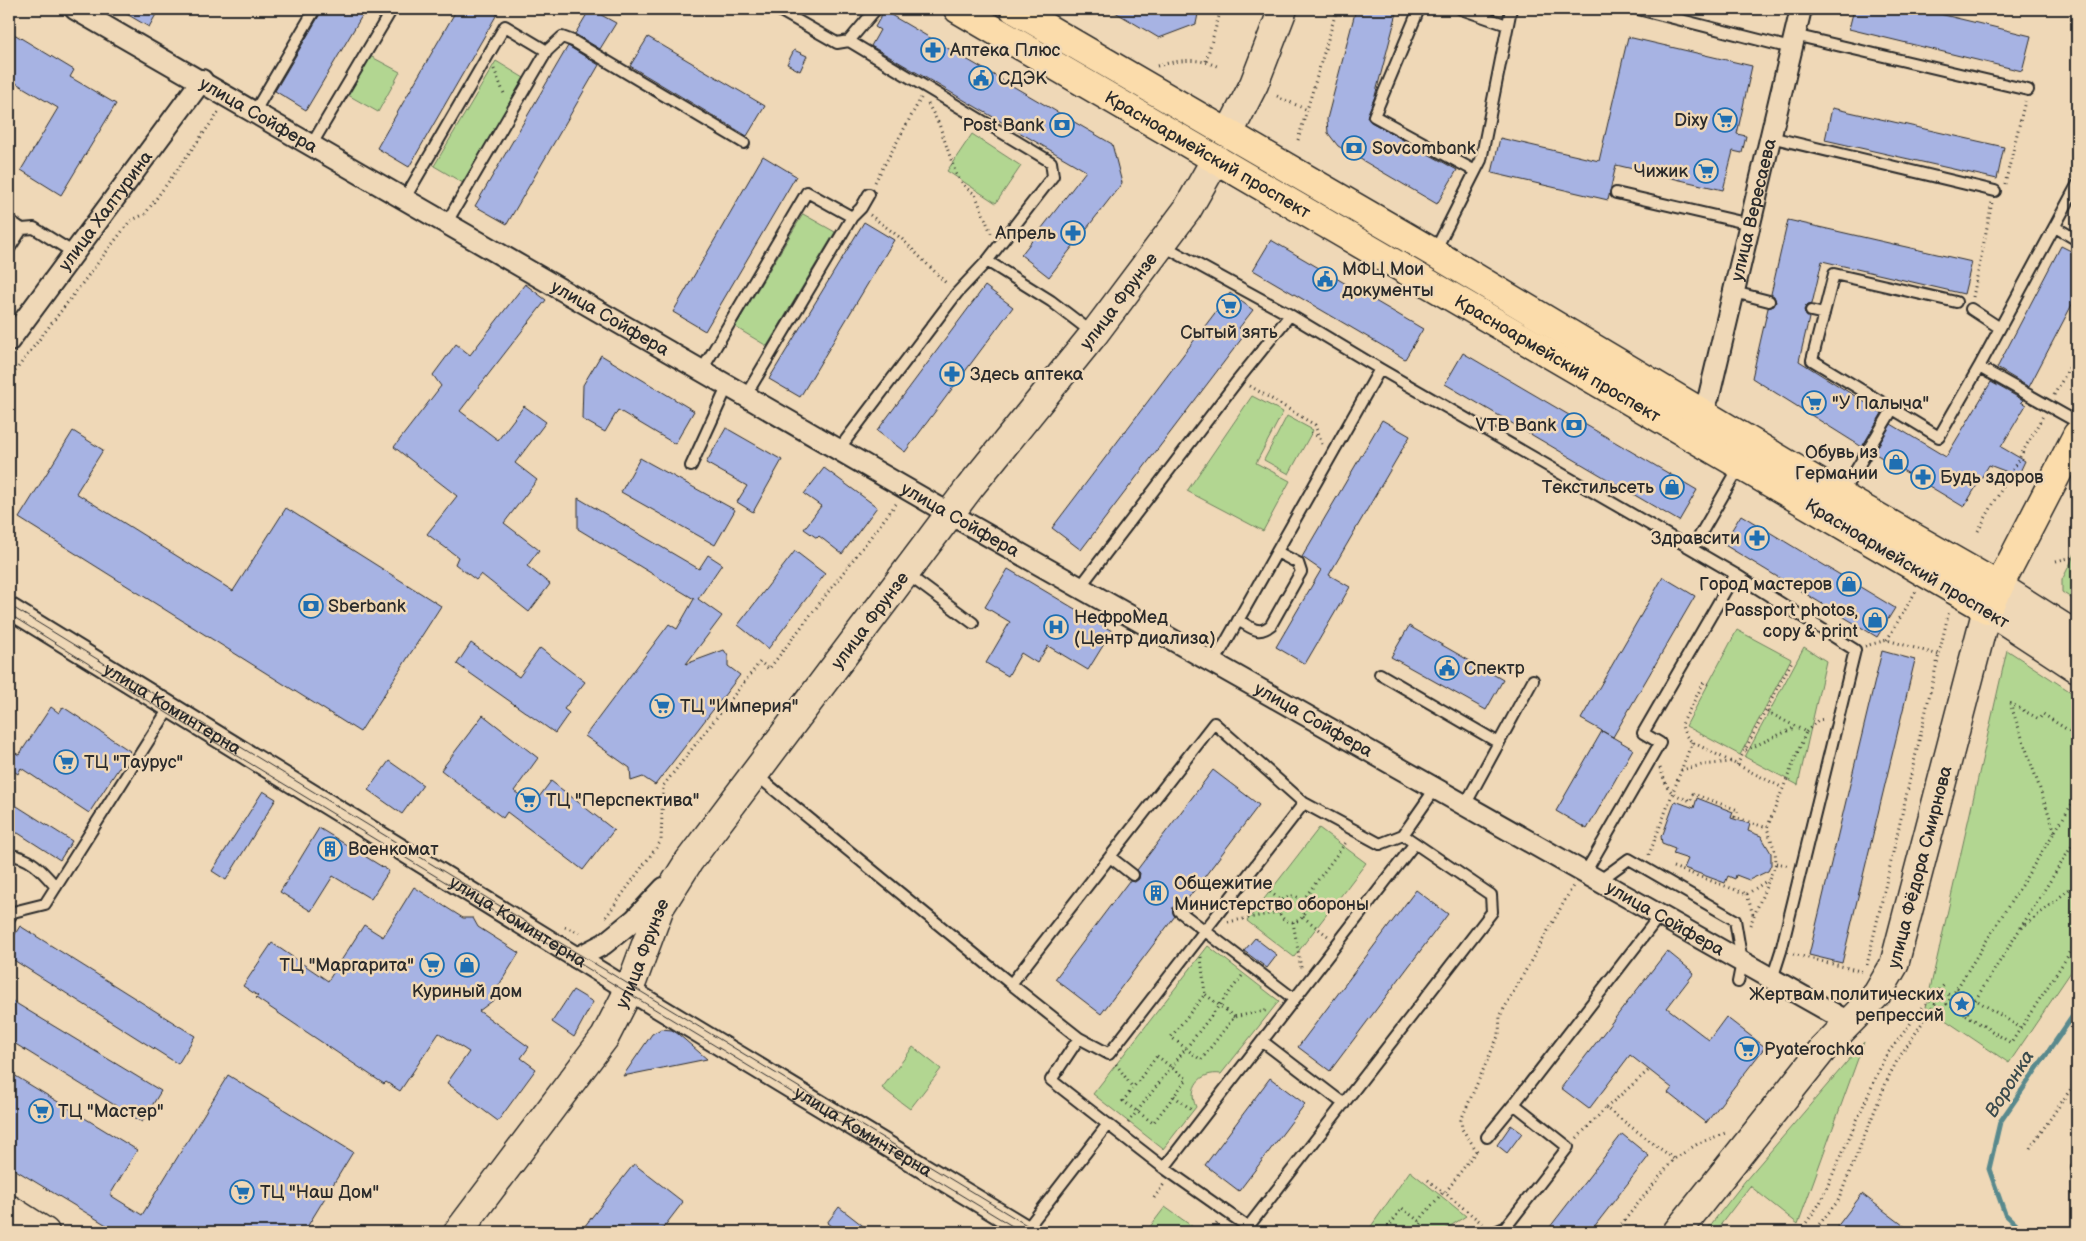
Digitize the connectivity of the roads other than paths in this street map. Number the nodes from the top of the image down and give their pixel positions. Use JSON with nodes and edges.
{"nodes":[{"id":1,"x":75,"y":9,"type":"edge"},
{"id":2,"x":315,"y":9,"type":"edge"},
{"id":3,"x":392,"y":9,"type":"edge"},
{"id":4,"x":778,"y":9,"type":"edge"},
{"id":5,"x":876,"y":9,"type":"edge"},
{"id":6,"x":958,"y":9,"type":"edge"},
{"id":7,"x":1014,"y":9,"type":"edge"},
{"id":8,"x":1283,"y":9,"type":"edge"},
{"id":9,"x":1420,"y":9,"type":"edge"},
{"id":10,"x":1460,"y":9,"type":"edge"},
{"id":11,"x":1511,"y":9,"type":"edge"},
{"id":12,"x":1638,"y":9,"type":"edge"},
{"id":13,"x":1801,"y":9,"type":"edge"},
{"id":14,"x":98,"y":14,"type":"edge"},
{"id":15,"x":1508,"y":24,"type":"junction"},
{"id":16,"x":849,"y":41,"type":"junction"},
{"id":17,"x":1793,"y":42,"type":"junction"},
{"id":18,"x":547,"y":51,"type":"junction"},
{"id":19,"x":202,"y":80,"type":"junction"},
{"id":20,"x":2028,"y":90,"type":"road end"},
{"id":21,"x":254,"y":111,"type":"junction"},
{"id":22,"x":1229,"y":133,"type":"junction"},
{"id":23,"x":1770,"y":137,"type":"junction"},
{"id":24,"x":744,"y":143,"type":"dead end"},
{"id":25,"x":312,"y":144,"type":"junction"},
{"id":26,"x":1216,"y":159,"type":"junction"},
{"id":27,"x":1475,"y":170,"type":"junction"},
{"id":28,"x":2077,"y":185,"type":"edge"},
{"id":29,"x":1995,"y":191,"type":"road end"},
{"id":30,"x":1616,"y":193,"type":"dead end"},
{"id":31,"x":869,"y":194,"type":"dead end"},
{"id":32,"x":405,"y":198,"type":"junction"},
{"id":33,"x":852,"y":217,"type":"junction"},
{"id":34,"x":9,"y":220,"type":"edge"},
{"id":35,"x":447,"y":222,"type":"junction"},
{"id":36,"x":1750,"y":224,"type":"junction"},
{"id":37,"x":2054,"y":227,"type":"junction"},
{"id":38,"x":22,"y":229,"type":"junction"},
{"id":39,"x":2077,"y":240,"type":"edge"},
{"id":40,"x":1160,"y":244,"type":"junction"},
{"id":41,"x":9,"y":249,"type":"edge"},
{"id":42,"x":1434,"y":252,"type":"junction"},
{"id":43,"x":74,"y":253,"type":"junction"},
{"id":44,"x":987,"y":260,"type":"junction"},
{"id":45,"x":1734,"y":292,"type":"junction"},
{"id":46,"x":1770,"y":301,"type":"dead end"},
{"id":47,"x":1956,"y":302,"type":"dead end"},
{"id":48,"x":1970,"y":309,"type":"road end"},
{"id":49,"x":1811,"y":311,"type":"dead end"},
{"id":50,"x":1824,"y":314,"type":"junction"},
{"id":51,"x":1290,"y":315,"type":"junction"},
{"id":52,"x":2000,"y":328,"type":"junction"},
{"id":53,"x":1094,"y":334,"type":"junction"},
{"id":54,"x":9,"y":341,"type":"edge"},
{"id":55,"x":1979,"y":367,"type":"junction"},
{"id":56,"x":1380,"y":369,"type":"junction"},
{"id":57,"x":702,"y":370,"type":"junction"},
{"id":58,"x":728,"y":385,"type":"junction"},
{"id":59,"x":746,"y":395,"type":"junction"},
{"id":60,"x":1892,"y":410,"type":"junction"},
{"id":61,"x":1702,"y":411,"type":"junction"},
{"id":62,"x":2077,"y":422,"type":"edge"},
{"id":63,"x":2077,"y":435,"type":"edge"},
{"id":64,"x":838,"y":449,"type":"junction"},
{"id":65,"x":1741,"y":465,"type":"junction"},
{"id":66,"x":691,"y":466,"type":"dead end"},
{"id":67,"x":1841,"y":496,"type":"junction"},
{"id":68,"x":950,"y":514,"type":"junction"},
{"id":69,"x":1692,"y":549,"type":"junction"},
{"id":70,"x":1277,"y":552,"type":"junction"},
{"id":71,"x":906,"y":574,"type":"junction"},
{"id":72,"x":1735,"y":574,"type":"junction"},
{"id":73,"x":1080,"y":587,"type":"junction"},
{"id":74,"x":1993,"y":598,"type":"junction"},
{"id":75,"x":9,"y":608,"type":"edge"},
{"id":76,"x":1238,"y":620,"type":"junction"},
{"id":77,"x":973,"y":623,"type":"dead end"},
{"id":78,"x":2077,"y":636,"type":"edge"},
{"id":79,"x":1214,"y":663,"type":"junction"},
{"id":80,"x":2077,"y":668,"type":"edge"},
{"id":81,"x":1380,"y":674,"type":"dead end"},
{"id":82,"x":1533,"y":680,"type":"dead end"},
{"id":83,"x":170,"y":708,"type":"junction"},
{"id":84,"x":1499,"y":743,"type":"junction"},
{"id":85,"x":754,"y":774,"type":"junction"},
{"id":86,"x":1435,"y":789,"type":"junction"},
{"id":87,"x":1304,"y":803,"type":"junction"},
{"id":88,"x":1465,"y":805,"type":"junction"},
{"id":89,"x":1403,"y":835,"type":"junction"},
{"id":90,"x":1415,"y":843,"type":"junction"},
{"id":91,"x":9,"y":855,"type":"edge"},
{"id":92,"x":1110,"y":857,"type":"junction"},
{"id":93,"x":689,"y":861,"type":"junction"},
{"id":94,"x":1133,"y":875,"type":"dead end"},
{"id":95,"x":1588,"y":875,"type":"junction"},
{"id":96,"x":56,"y":887,"type":"junction"},
{"id":97,"x":1179,"y":911,"type":"dead end"},
{"id":98,"x":1660,"y":916,"type":"junction"},
{"id":99,"x":9,"y":918,"type":"edge"},
{"id":100,"x":1204,"y":931,"type":"junction"},
{"id":101,"x":577,"y":958,"type":"junction"},
{"id":102,"x":1740,"y":964,"type":"junction"},
{"id":103,"x":1772,"y":979,"type":"junction"},
{"id":104,"x":1011,"y":984,"type":"junction"},
{"id":105,"x":629,"y":990,"type":"junction"},
{"id":106,"x":1291,"y":1003,"type":"junction"},
{"id":107,"x":1850,"y":1023,"type":"junction"},
{"id":108,"x":1079,"y":1038,"type":"junction"},
{"id":109,"x":1262,"y":1041,"type":"junction"},
{"id":110,"x":1344,"y":1104,"type":"junction"},
{"id":111,"x":1514,"y":1104,"type":"junction"},
{"id":112,"x":1108,"y":1124,"type":"junction"},
{"id":113,"x":1487,"y":1137,"type":"road end"},
{"id":114,"x":1164,"y":1168,"type":"junction"},
{"id":115,"x":9,"y":1209,"type":"edge"},
{"id":116,"x":1490,"y":1229,"type":"edge"},
{"id":117,"x":1028,"y":1231,"type":"edge"},
{"id":118,"x":45,"y":1232,"type":"edge"},
{"id":119,"x":458,"y":1232,"type":"edge"},
{"id":120,"x":1677,"y":1232,"type":"edge"}],
"edges":[{"from":1,"to":14,"type":"street","name":"улица Сойфера"},
{"from":2,"to":21,"type":"lane"},
{"from":3,"to":25,"type":"lane"},
{"from":4,"to":16,"type":"lane"},
{"from":5,"to":16,"type":"lane"},
{"from":6,"to":26,"type":"main road","name":"Красноармейский проспект"},
{"from":7,"to":22,"type":"main road","name":"Красноармейский проспект"},
{"from":8,"to":22,"type":"street","name":"улица Фрунзе"},
{"from":9,"to":27,"type":"lane"},
{"from":10,"to":15,"type":"lane"},
{"from":11,"to":15,"type":"lane"},
{"from":12,"to":17,"type":"lane"},
{"from":13,"to":17,"type":"street","name":"улица Вересаева"},
{"from":14,"to":19,"type":"street","name":"улица Сойфера"},
{"from":15,"to":27,"type":"lane"},
{"from":16,"to":44,"type":"lane"},
{"from":17,"to":20,"type":"lane"},
{"from":17,"to":23,"type":"street","name":"улица Вересаева"},
{"from":18,"to":24,"type":"lane"},
{"from":18,"to":32,"type":"lane"},
{"from":18,"to":35,"type":"lane"},
{"from":19,"to":21,"type":"street","name":"улица Сойфера"},
{"from":19,"to":43,"type":"street","name":"улица Халтурина"},
{"from":21,"to":25,"type":"street","name":"улица Сойфера"},
{"from":22,"to":26,"type":"main road","name":"улица Фрунзе"},
{"from":22,"to":42,"type":"main road","name":"Красноармейский проспект"},
{"from":23,"to":29,"type":"lane"},
{"from":23,"to":36,"type":"street","name":"улица Вересаева"},
{"from":25,"to":32,"type":"street","name":"улица Сойфера"},
{"from":26,"to":40,"type":"street","name":"улица Фрунзе"},
{"from":26,"to":65,"type":"main road","name":"Красноармейский проспект"},
{"from":27,"to":42,"type":"lane"},
{"from":28,"to":37,"type":"lane"},
{"from":30,"to":36,"type":"lane"},
{"from":31,"to":33,"type":"lane"},
{"from":32,"to":35,"type":"street","name":"улица Сойфера"},
{"from":33,"to":57,"type":"lane"},
{"from":33,"to":59,"type":"lane"},
{"from":34,"to":38,"type":"lane"},
{"from":35,"to":57,"type":"street","name":"улица Сойфера"},
{"from":36,"to":45,"type":"street","name":"улица Вересаева"},
{"from":37,"to":39,"type":"lane"},
{"from":37,"to":52,"type":"lane"},
{"from":38,"to":41,"type":"lane"},
{"from":38,"to":43,"type":"lane"},
{"from":40,"to":51,"type":"lane"},
{"from":40,"to":53,"type":"street","name":"улица Фрунзе"},
{"from":42,"to":61,"type":"main road","name":"Красноармейский проспект"},
{"from":43,"to":54,"type":"street","name":"улица Халтурина"},
{"from":44,"to":53,"type":"lane"},
{"from":44,"to":64,"type":"lane"},
{"from":45,"to":46,"type":"lane"},
{"from":45,"to":61,"type":"street","name":"улица Вересаева"},
{"from":47,"to":50,"type":"lane"},
{"from":48,"to":52,"type":"lane"},
{"from":49,"to":50,"type":"lane"},
{"from":50,"to":60,"type":"lane"},
{"from":51,"to":56,"type":"lane"},
{"from":51,"to":73,"type":"lane"},
{"from":52,"to":55,"type":"lane"},
{"from":53,"to":68,"type":"street","name":"улица Фрунзе"},
{"from":55,"to":60,"type":"lane"},
{"from":55,"to":62,"type":"lane"},
{"from":56,"to":69,"type":"lane"},
{"from":56,"to":70,"type":"lane"},
{"from":57,"to":58,"type":"street","name":"улица Сойфера"},
{"from":58,"to":59,"type":"street","name":"улица Сойфера"},
{"from":58,"to":66,"type":"lane"},
{"from":59,"to":64,"type":"street","name":"улица Сойфера"},
{"from":60,"to":67,"type":"lane"},
{"from":61,"to":67,"type":"main road","name":"Красноармейский проспект"},
{"from":63,"to":74,"type":"main road"},
{"from":64,"to":68,"type":"street","name":"улица Сойфера"},
{"from":65,"to":69,"type":"lane"},
{"from":65,"to":74,"type":"main road","name":"Красноармейский проспект"},
{"from":67,"to":74,"type":"main road","name":"Красноармейский проспект"},
{"from":68,"to":71,"type":"street","name":"улица Фрунзе"},
{"from":68,"to":73,"type":"street","name":"улица Сойфера"},
{"from":69,"to":72,"type":"lane"},
{"from":70,"to":76,"type":"lane"},
{"from":70,"to":76,"type":"lane"},
{"from":71,"to":77,"type":"lane"},
{"from":71,"to":85,"type":"street","name":"улица Фрунзе"},
{"from":72,"to":95,"type":"lane"},
{"from":72,"to":103,"type":"lane"},
{"from":73,"to":79,"type":"street","name":"улица Сойфера"},
{"from":74,"to":78,"type":"street","name":"Красноармейский проспект"},
{"from":74,"to":80,"type":"street","name":"Красноармейский проспект"},
{"from":74,"to":107,"type":"street","name":"улица Фёдора Смирнова"},
{"from":75,"to":83,"type":"street","name":"улица Коминтерна"},
{"from":76,"to":79,"type":"lane"},
{"from":79,"to":86,"type":"street","name":"улица Сойфера"},
{"from":81,"to":84,"type":"lane"},
{"from":82,"to":84,"type":"lane"},
{"from":83,"to":96,"type":"lane"},
{"from":83,"to":101,"type":"street","name":"улица Коминтерна"},
{"from":84,"to":88,"type":"lane"},
{"from":85,"to":93,"type":"street","name":"улица Фрунзе"},
{"from":85,"to":104,"type":"lane"},
{"from":86,"to":88,"type":"street","name":"улица Сойфера"},
{"from":86,"to":89,"type":"lane"},
{"from":87,"to":89,"type":"lane"},
{"from":87,"to":92,"type":"lane"},
{"from":87,"to":100,"type":"lane"},
{"from":88,"to":95,"type":"street","name":"улица Сойфера"},
{"from":89,"to":90,"type":"lane"},
{"from":90,"to":106,"type":"lane"},
{"from":90,"to":110,"type":"lane"},
{"from":91,"to":96,"type":"lane"},
{"from":92,"to":94,"type":"lane"},
{"from":92,"to":104,"type":"lane"},
{"from":93,"to":101,"type":"street"},
{"from":93,"to":105,"type":"street","name":"улица Фрунзе"},
{"from":95,"to":98,"type":"street","name":"улица Сойфера"},
{"from":95,"to":102,"type":"lane"},
{"from":96,"to":99,"type":"lane"},
{"from":97,"to":100,"type":"lane"},
{"from":98,"to":102,"type":"street","name":"улица Сойфера"},
{"from":98,"to":111,"type":"lane"},
{"from":100,"to":106,"type":"lane"},
{"from":100,"to":108,"type":"lane"},
{"from":101,"to":105,"type":"street","name":"улица Коминтерна"},
{"from":102,"to":103,"type":"street","name":"улица Сойфера"},
{"from":103,"to":107,"type":"street","name":"улица Сойфера"},
{"from":104,"to":108,"type":"lane"},
{"from":105,"to":117,"type":"street","name":"улица Коминтерна"},
{"from":105,"to":119,"type":"street","name":"улица Фрунзе"},
{"from":106,"to":109,"type":"lane"},
{"from":107,"to":120,"type":"street","name":"улица Фёдора Смирнова"},
{"from":108,"to":112,"type":"lane"},
{"from":109,"to":110,"type":"lane"},
{"from":109,"to":114,"type":"lane"},
{"from":110,"to":114,"type":"lane"},
{"from":111,"to":113,"type":"lane"},
{"from":111,"to":116,"type":"lane"},
{"from":112,"to":114,"type":"lane"},
{"from":112,"to":117,"type":"lane"},
{"from":115,"to":118,"type":"street"}]}
